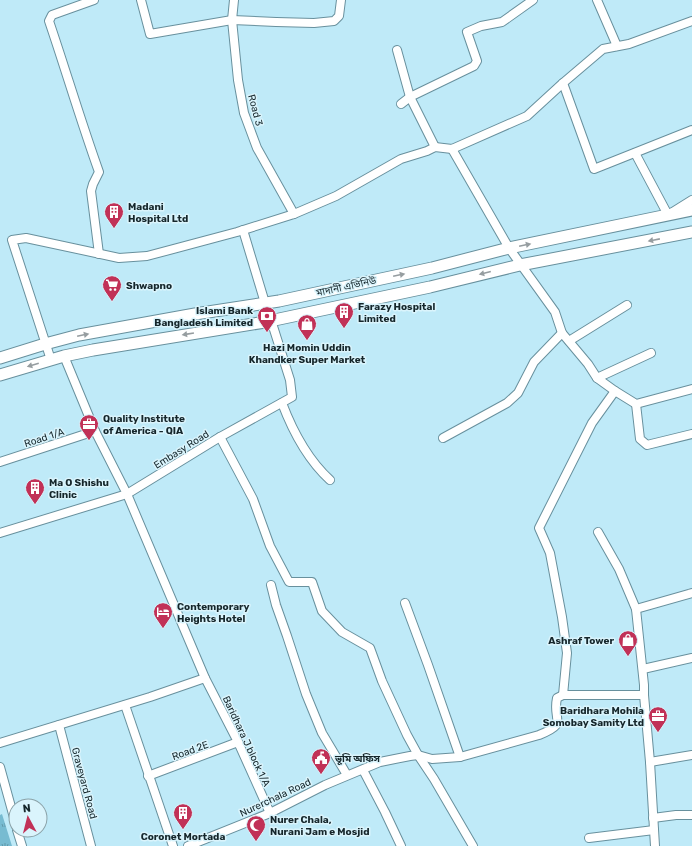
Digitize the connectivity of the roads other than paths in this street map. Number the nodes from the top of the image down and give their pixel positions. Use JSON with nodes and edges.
{"nodes":[{"id":1,"x":94,"y":0,"type":"edge"},
{"id":2,"x":141,"y":0,"type":"edge"},
{"id":3,"x":234,"y":0,"type":"edge"},
{"id":4,"x":341,"y":0,"type":"edge"},
{"id":5,"x":533,"y":0,"type":"edge"},
{"id":6,"x":597,"y":0,"type":"edge"},
{"id":7,"x":232,"y":20,"type":"junction"},
{"id":8,"x":692,"y":21,"type":"edge"},
{"id":9,"x":617,"y":46,"type":"junction"},
{"id":10,"x":397,"y":50,"type":"dead end"},
{"id":11,"x":562,"y":83,"type":"junction"},
{"id":12,"x":410,"y":97,"type":"junction"},
{"id":13,"x":401,"y":104,"type":"dead end"},
{"id":14,"x":692,"y":130,"type":"edge"},
{"id":15,"x":435,"y":147,"type":"junction"},
{"id":16,"x":452,"y":149,"type":"junction"},
{"id":17,"x":635,"y":153,"type":"junction"},
{"id":18,"x":692,"y":200,"type":"edge"},
{"id":19,"x":692,"y":210,"type":"edge"},
{"id":20,"x":294,"y":214,"type":"junction"},
{"id":21,"x":668,"y":215,"type":"junction"},
{"id":22,"x":243,"y":230,"type":"junction"},
{"id":23,"x":692,"y":232,"type":"edge"},
{"id":24,"x":509,"y":248,"type":"junction"},
{"id":25,"x":99,"y":254,"type":"junction"},
{"id":26,"x":520,"y":264,"type":"junction"},
{"id":27,"x":265,"y":303,"type":"junction"},
{"id":28,"x":627,"y":305,"type":"dead end"},
{"id":29,"x":271,"y":320,"type":"junction"},
{"id":30,"x":562,"y":333,"type":"junction"},
{"id":31,"x":569,"y":341,"type":"junction"},
{"id":32,"x":45,"y":344,"type":"junction"},
{"id":33,"x":650,"y":352,"type":"dead end"},
{"id":34,"x":64,"y":356,"type":"junction"},
{"id":35,"x":0,"y":358,"type":"edge"},
{"id":36,"x":51,"y":360,"type":"junction"},
{"id":37,"x":0,"y":375,"type":"edge"},
{"id":38,"x":597,"y":378,"type":"junction"},
{"id":39,"x":692,"y":389,"type":"edge"},
{"id":40,"x":615,"y":391,"type":"junction"},
{"id":41,"x":282,"y":403,"type":"junction"},
{"id":42,"x":636,"y":404,"type":"junction"},
{"id":43,"x":95,"y":431,"type":"junction"},
{"id":44,"x":692,"y":434,"type":"edge"},
{"id":45,"x":220,"y":437,"type":"junction"},
{"id":46,"x":443,"y":438,"type":"dead end"},
{"id":47,"x":0,"y":462,"type":"edge"},
{"id":48,"x":330,"y":480,"type":"dead end"},
{"id":49,"x":127,"y":494,"type":"junction"},
{"id":50,"x":598,"y":532,"type":"dead end"},
{"id":51,"x":0,"y":533,"type":"edge"},
{"id":52,"x":271,"y":585,"type":"dead end"},
{"id":53,"x":692,"y":594,"type":"edge"},
{"id":54,"x":404,"y":603,"type":"dead end"},
{"id":55,"x":636,"y":609,"type":"junction"},
{"id":56,"x":692,"y":658,"type":"edge"},
{"id":57,"x":643,"y":669,"type":"junction"},
{"id":58,"x":205,"y":678,"type":"junction"},
{"id":59,"x":563,"y":694,"type":"junction"},
{"id":60,"x":644,"y":695,"type":"junction"},
{"id":61,"x":125,"y":705,"type":"junction"},
{"id":62,"x":59,"y":725,"type":"junction"},
{"id":63,"x":238,"y":742,"type":"junction"},
{"id":64,"x":0,"y":743,"type":"edge"},
{"id":65,"x":418,"y":755,"type":"junction"},
{"id":66,"x":692,"y":755,"type":"edge"},
{"id":67,"x":460,"y":757,"type":"junction"},
{"id":68,"x":650,"y":762,"type":"junction"},
{"id":69,"x":0,"y":767,"type":"edge"},
{"id":70,"x":363,"y":770,"type":"junction"},
{"id":71,"x":347,"y":775,"type":"junction"},
{"id":72,"x":148,"y":776,"type":"junction"},
{"id":73,"x":9,"y":798,"type":"edge"},
{"id":74,"x":270,"y":813,"type":"junction"},
{"id":75,"x":692,"y":815,"type":"edge"},
{"id":76,"x":653,"y":818,"type":"junction"},
{"id":77,"x":654,"y":830,"type":"junction"},
{"id":78,"x":589,"y":838,"type":"dead end"},
{"id":79,"x":91,"y":846,"type":"edge"},
{"id":80,"x":173,"y":846,"type":"edge"},
{"id":81,"x":188,"y":846,"type":"edge"},
{"id":82,"x":400,"y":846,"type":"edge"},
{"id":83,"x":473,"y":846,"type":"edge"},
{"id":84,"x":655,"y":846,"type":"edge"}],
"edges":[{"from":1,"to":25,"type":"street"},
{"from":2,"to":7,"type":"street"},
{"from":3,"to":7,"type":"street","name":"Road 3"},
{"from":4,"to":7,"type":"street"},
{"from":5,"to":12,"type":"street"},
{"from":6,"to":9,"type":"street"},
{"from":7,"to":20,"type":"street","name":"Road 3"},
{"from":8,"to":9,"type":"street"},
{"from":9,"to":11,"type":"street"},
{"from":10,"to":12,"type":"street"},
{"from":11,"to":16,"type":"street"},
{"from":11,"to":17,"type":"street"},
{"from":12,"to":13,"type":"street"},
{"from":12,"to":15,"type":"street"},
{"from":14,"to":17,"type":"street"},
{"from":15,"to":16,"type":"street"},
{"from":15,"to":20,"type":"street"},
{"from":16,"to":24,"type":"street"},
{"from":17,"to":21,"type":"street"},
{"from":18,"to":21,"type":"street"},
{"from":19,"to":21,"type":"main road","name":"মাদানী এভিনিউ"},
{"from":20,"to":22,"type":"street"},
{"from":24,"to":21,"type":"main road","name":"মাদানী এভিনিউ","one_way":true},
{"from":22,"to":25,"type":"street"},
{"from":22,"to":27,"type":"street"},
{"from":23,"to":26,"type":"main road","name":"মাদানী এভিনিউ","one_way":true},
{"from":24,"to":26,"type":"street"},
{"from":27,"to":24,"type":"main road","name":"মাদানী এভিনিউ","one_way":true},
{"from":25,"to":32,"type":"street"},
{"from":26,"to":29,"type":"main road","name":"মাদানী এভিনিউ","one_way":true},
{"from":26,"to":30,"type":"street"},
{"from":32,"to":27,"type":"main road","name":"মাদানী এভিনিউ","one_way":true},
{"from":28,"to":31,"type":"street"},
{"from":29,"to":34,"type":"main road","name":"মাদানী এভিনিউ","one_way":true},
{"from":29,"to":41,"type":"street","name":"Embasy Road"},
{"from":30,"to":31,"type":"street"},
{"from":30,"to":46,"type":"street"},
{"from":31,"to":38,"type":"street"},
{"from":32,"to":35,"type":"main road","name":"মাদানী এভিনিউ"},
{"from":32,"to":36,"type":"street"},
{"from":33,"to":38,"type":"street"},
{"from":34,"to":36,"type":"main road","name":"মাদানী এভিনিউ"},
{"from":34,"to":43,"type":"street","name":"Baridhara J block 1/A"},
{"from":36,"to":37,"type":"main road","name":"মাদানী এভিনিউ","one_way":true},
{"from":38,"to":40,"type":"street"},
{"from":39,"to":42,"type":"street"},
{"from":40,"to":42,"type":"street"},
{"from":40,"to":59,"type":"street"},
{"from":41,"to":45,"type":"street","name":"Embasy Road"},
{"from":41,"to":48,"type":"street"},
{"from":42,"to":44,"type":"street"},
{"from":43,"to":47,"type":"street","name":"Road 1/A"},
{"from":43,"to":49,"type":"street","name":"Baridhara J block 1/A"},
{"from":45,"to":49,"type":"street","name":"Embasy Road"},
{"from":45,"to":65,"type":"street"},
{"from":49,"to":51,"type":"street","name":"Embasy Road"},
{"from":49,"to":58,"type":"street","name":"Baridhara J block 1/A"},
{"from":50,"to":55,"type":"street"},
{"from":52,"to":71,"type":"street"},
{"from":53,"to":55,"type":"street"},
{"from":54,"to":67,"type":"street"},
{"from":55,"to":57,"type":"street"},
{"from":56,"to":57,"type":"street"},
{"from":57,"to":60,"type":"street"},
{"from":58,"to":61,"type":"street"},
{"from":58,"to":63,"type":"street","name":"Baridhara J block 1/A"},
{"from":59,"to":60,"type":"street"},
{"from":59,"to":67,"type":"street","name":"Nurerchala Road"},
{"from":60,"to":68,"type":"street"},
{"from":61,"to":62,"type":"street"},
{"from":61,"to":72,"type":"street"},
{"from":62,"to":64,"type":"street"},
{"from":62,"to":79,"type":"street","name":"Graveyard Road"},
{"from":63,"to":72,"type":"street","name":"Road 2E"},
{"from":63,"to":74,"type":"street","name":"Baridhara J block 1/A"},
{"from":65,"to":67,"type":"street","name":"Nurerchala Road"},
{"from":65,"to":70,"type":"street","name":"Nurerchala Road"},
{"from":65,"to":83,"type":"street"},
{"from":66,"to":68,"type":"street"},
{"from":68,"to":76,"type":"street"},
{"from":69,"to":73,"type":"street"},
{"from":70,"to":71,"type":"street","name":"Nurerchala Road"},
{"from":70,"to":82,"type":"street"},
{"from":71,"to":74,"type":"street","name":"Nurerchala Road"},
{"from":72,"to":80,"type":"street"},
{"from":74,"to":81,"type":"street","name":"Nurerchala Road"},
{"from":75,"to":76,"type":"street"},
{"from":76,"to":77,"type":"street"},
{"from":77,"to":78,"type":"street"},
{"from":77,"to":84,"type":"street"}]}
